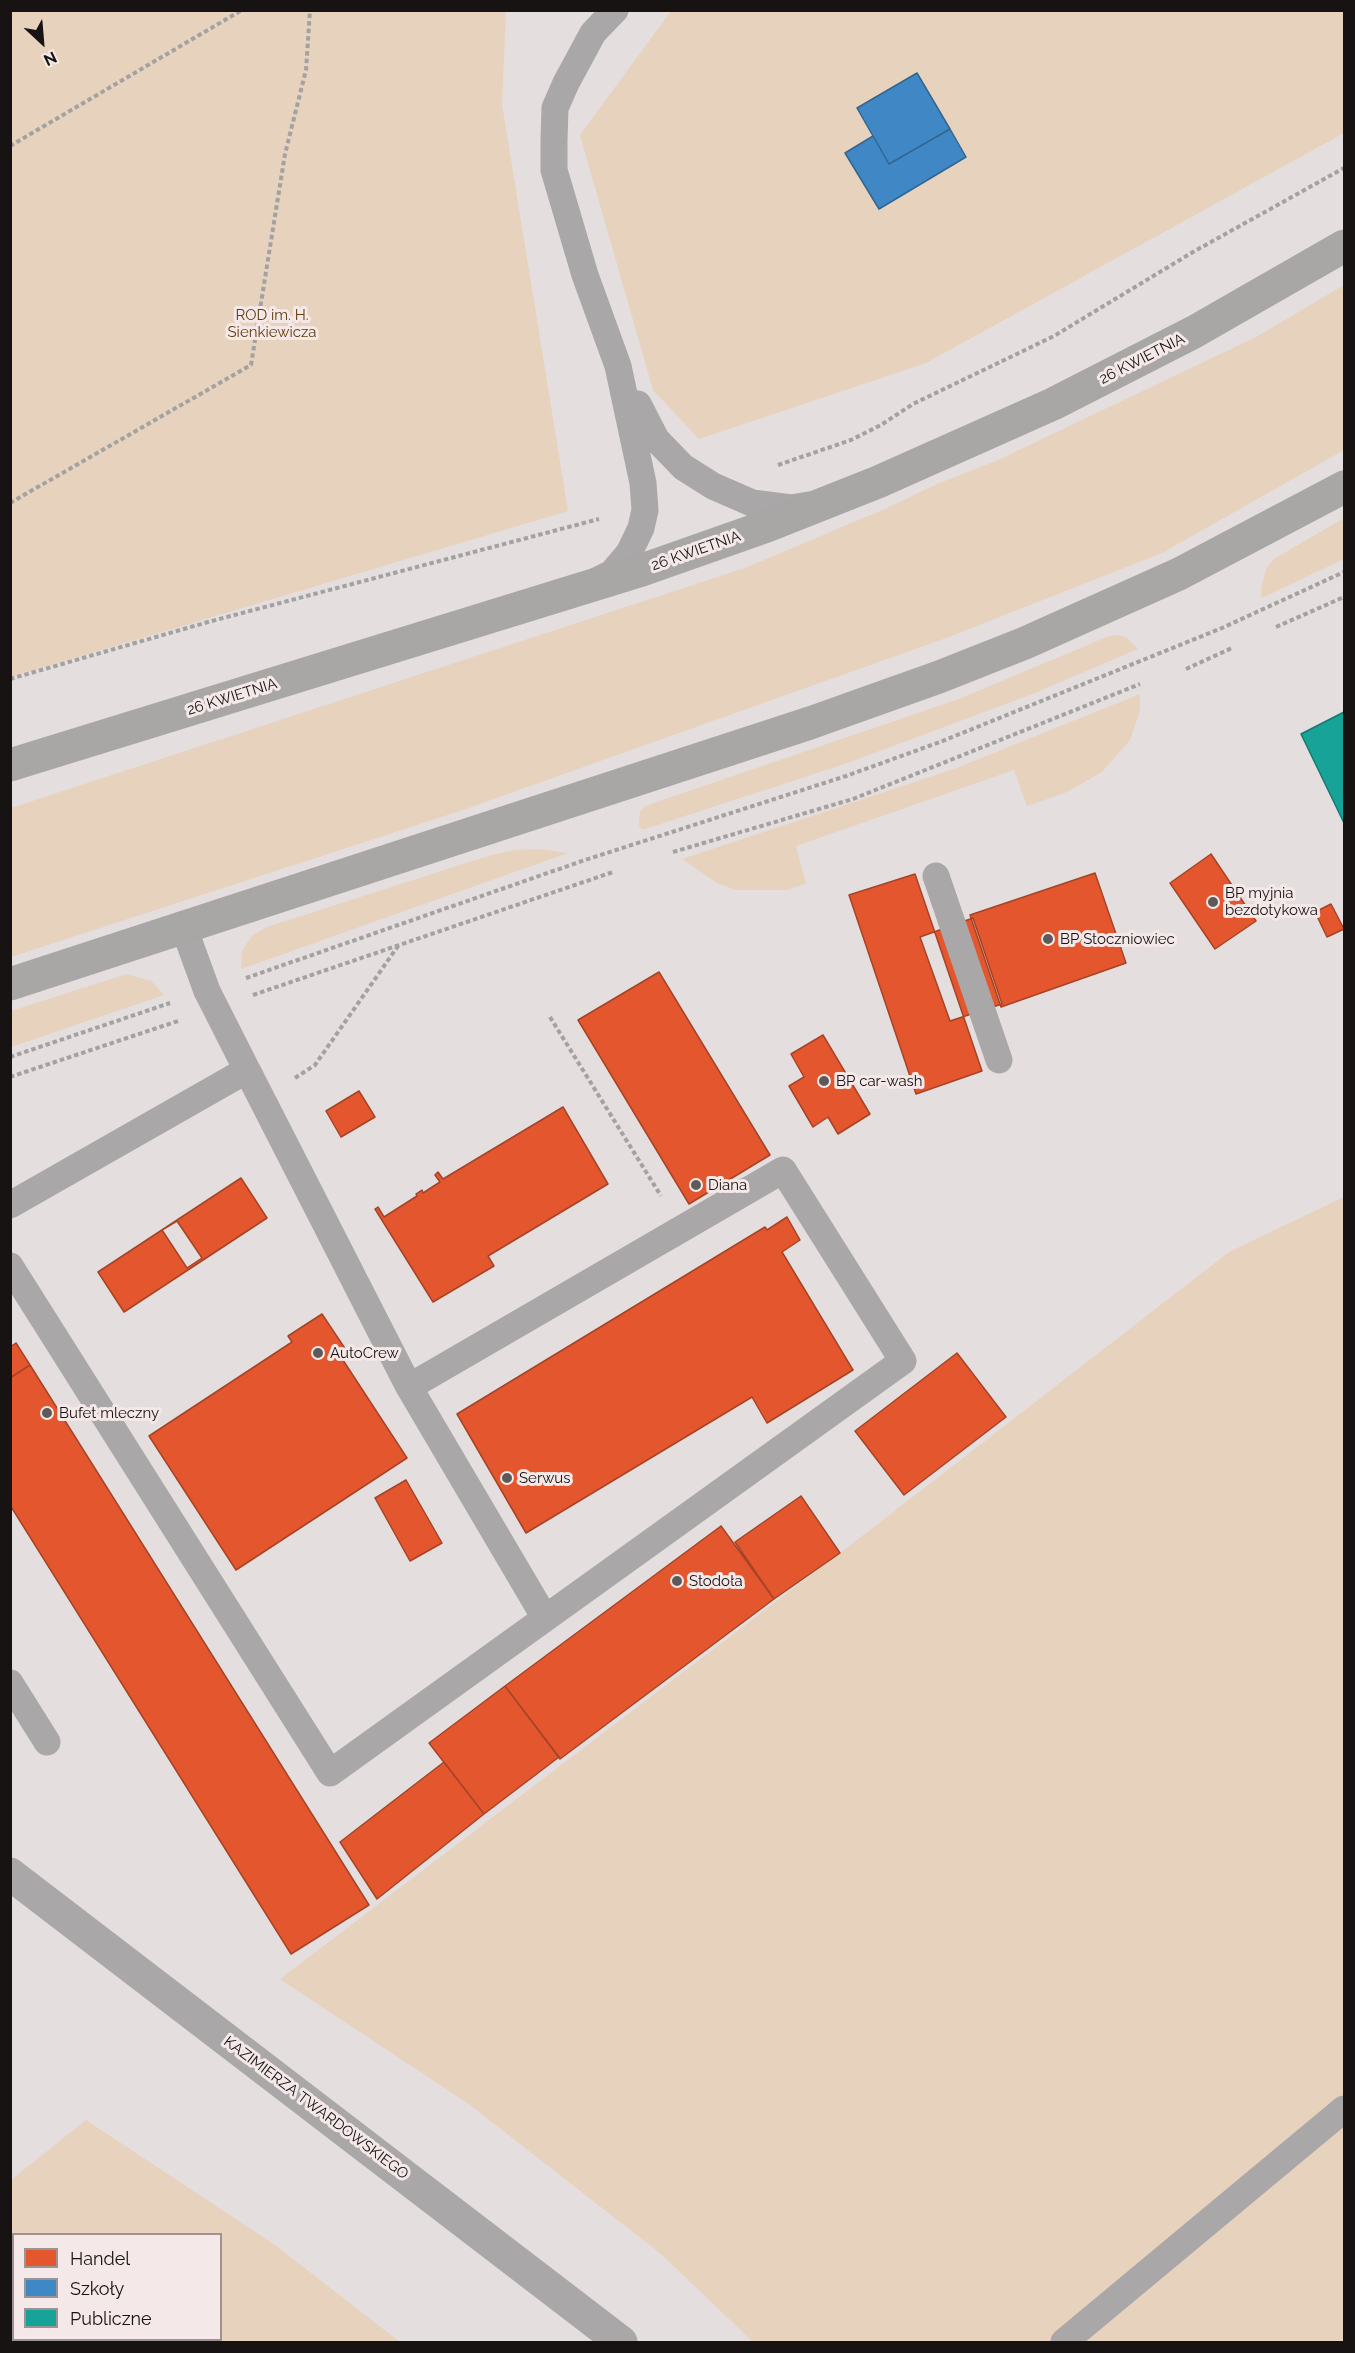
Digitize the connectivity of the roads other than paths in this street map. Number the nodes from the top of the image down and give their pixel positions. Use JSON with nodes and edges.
{"nodes":[{"id":1,"x":615,"y":10,"type":"edge"},
{"id":2,"x":1344,"y":246,"type":"edge"},
{"id":3,"x":618,"y":366,"type":"junction"},
{"id":4,"x":1344,"y":487,"type":"edge"},
{"id":5,"x":830,"y":501,"type":"junction"},
{"id":6,"x":581,"y":589,"type":"junction"},
{"id":7,"x":10,"y":765,"type":"edge"},
{"id":8,"x":936,"y":876,"type":"dead end"},
{"id":9,"x":184,"y":928,"type":"junction"},
{"id":10,"x":10,"y":984,"type":"edge"},
{"id":11,"x":999,"y":1060,"type":"dead end"},
{"id":12,"x":246,"y":1070,"type":"junction"},
{"id":13,"x":10,"y":1205,"type":"edge"},
{"id":14,"x":10,"y":1266,"type":"edge"},
{"id":15,"x":409,"y":1387,"type":"junction"},
{"id":16,"x":545,"y":1618,"type":"junction"},
{"id":17,"x":10,"y":1683,"type":"edge"},
{"id":18,"x":47,"y":1742,"type":"dead end"},
{"id":19,"x":10,"y":1874,"type":"edge"},
{"id":20,"x":1344,"y":2109,"type":"edge"},
{"id":21,"x":621,"y":2343,"type":"edge"},
{"id":22,"x":1064,"y":2343,"type":"edge"}],
"edges":[{"from":1,"to":3,"type":"lane"},
{"from":2,"to":5,"type":"street","name":"26 KWIETNIA"},
{"from":3,"to":5,"type":"lane"},
{"from":3,"to":6,"type":"lane"},
{"from":4,"to":9,"type":"street"},
{"from":5,"to":6,"type":"street","name":"26 KWIETNIA"},
{"from":6,"to":7,"type":"street","name":"26 KWIETNIA"},
{"from":8,"to":11,"type":"lane"},
{"from":9,"to":10,"type":"street"},
{"from":9,"to":12,"type":"lane"},
{"from":12,"to":13,"type":"lane"},
{"from":12,"to":15,"type":"lane"},
{"from":14,"to":16,"type":"lane"},
{"from":15,"to":16,"type":"lane"},
{"from":15,"to":16,"type":"lane"},
{"from":17,"to":18,"type":"lane"},
{"from":19,"to":21,"type":"street","name":"KAZIMIERZA TWARDOWSKIEGO"},
{"from":20,"to":22,"type":"lane"}]}
